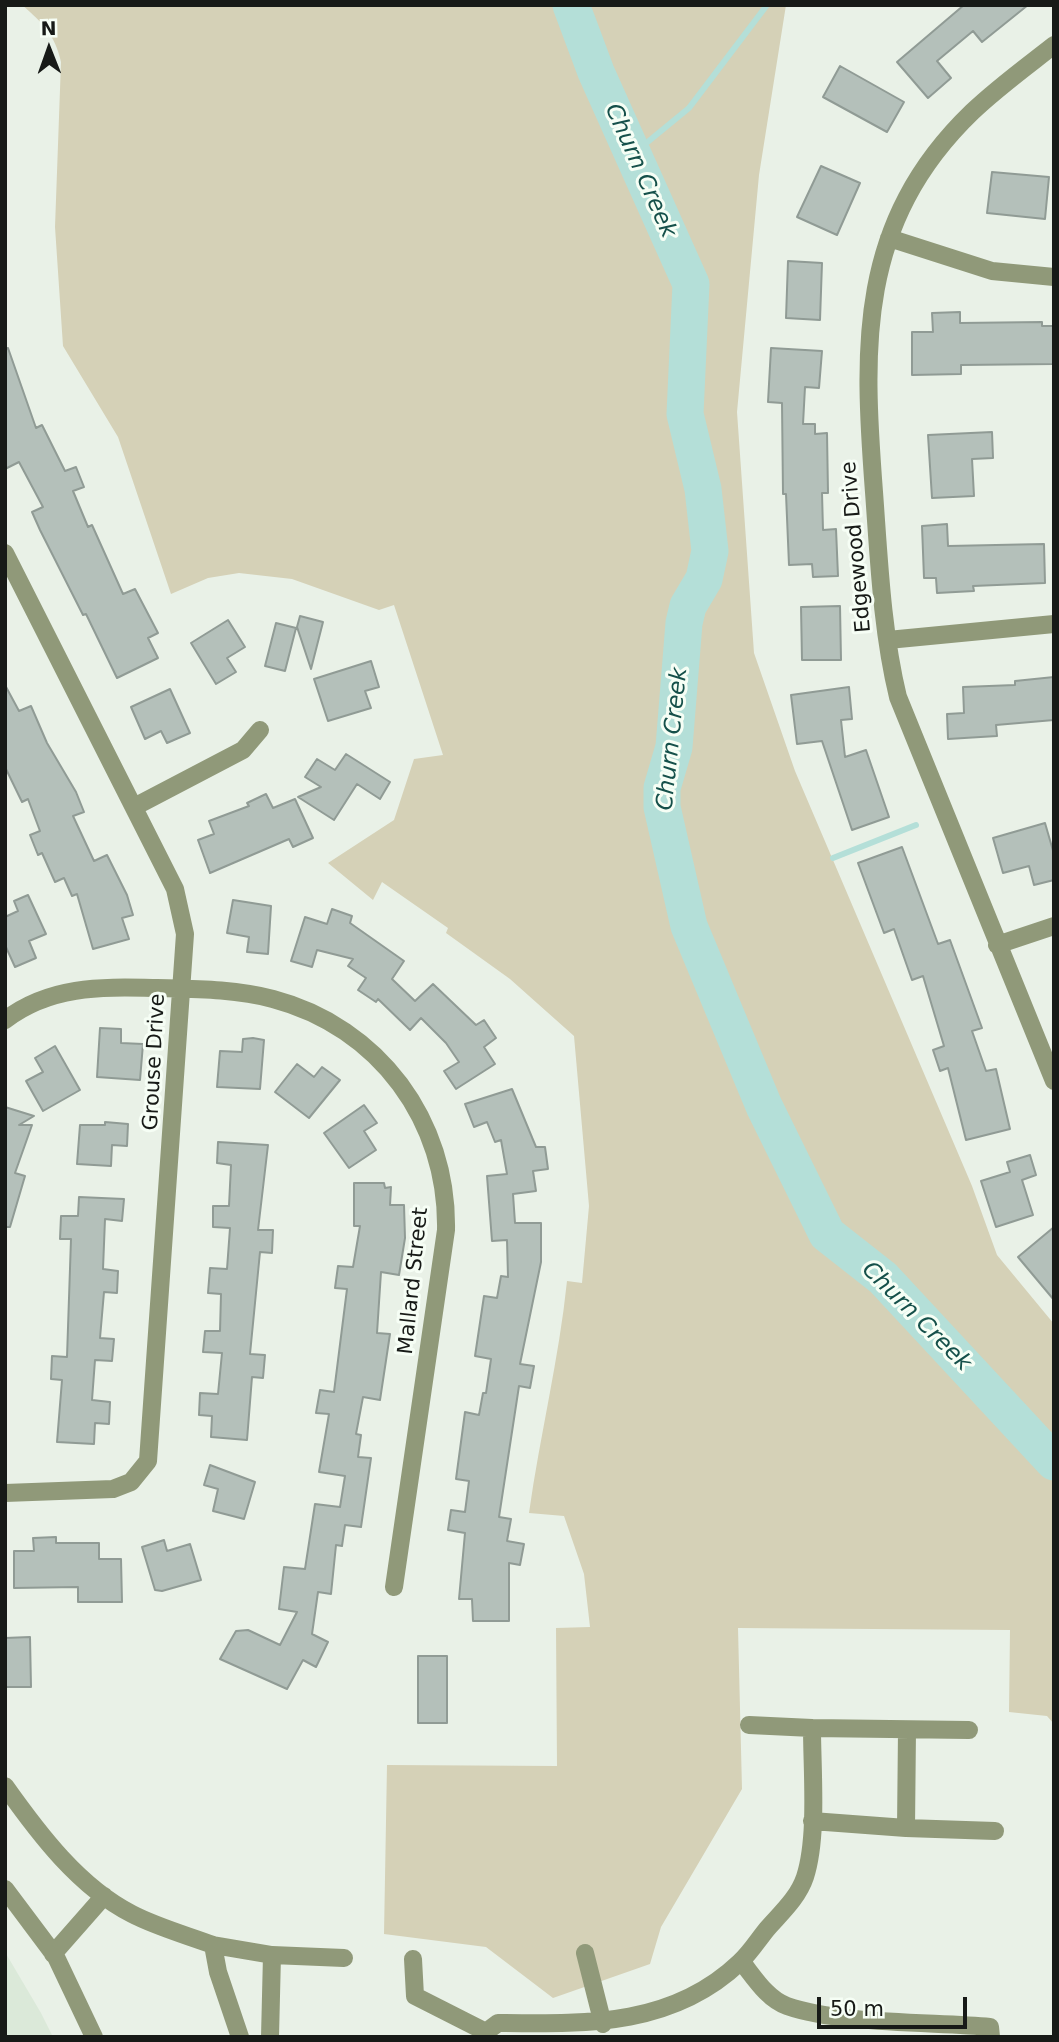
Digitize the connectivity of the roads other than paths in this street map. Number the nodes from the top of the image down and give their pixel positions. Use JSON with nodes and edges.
{"nodes":[{"id":1,"x":1054,"y":45,"type":"edge"},
{"id":2,"x":889,"y":238,"type":"junction"},
{"id":3,"x":1054,"y":277,"type":"edge"},
{"id":4,"x":5,"y":552,"type":"edge"},
{"id":5,"x":1054,"y":624,"type":"edge"},
{"id":6,"x":888,"y":639,"type":"junction"},
{"id":7,"x":260,"y":730,"type":"dead end"},
{"id":8,"x":136,"y":807,"type":"junction"},
{"id":9,"x":1054,"y":926,"type":"edge"},
{"id":10,"x":997,"y":945,"type":"junction"},
{"id":11,"x":182,"y":989,"type":"junction"},
{"id":12,"x":5,"y":1020,"type":"edge"},
{"id":13,"x":1054,"y":1082,"type":"edge"},
{"id":14,"x":5,"y":1493,"type":"edge"},
{"id":15,"x":394,"y":1587,"type":"dead end"},
{"id":16,"x":749,"y":1725,"type":"dead end"},
{"id":17,"x":812,"y":1728,"type":"junction"},
{"id":18,"x":907,"y":1730,"type":"junction"},
{"id":19,"x":969,"y":1730,"type":"dead end"},
{"id":20,"x":5,"y":1786,"type":"edge"},
{"id":21,"x":812,"y":1821,"type":"junction"},
{"id":22,"x":906,"y":1828,"type":"junction"},
{"id":23,"x":995,"y":1831,"type":"dead end"},
{"id":24,"x":5,"y":1889,"type":"edge"},
{"id":25,"x":104,"y":1896,"type":"junction"},
{"id":26,"x":213,"y":1944,"type":"junction"},
{"id":27,"x":585,"y":1953,"type":"dead end"},
{"id":28,"x":54,"y":1954,"type":"junction"},
{"id":29,"x":272,"y":1955,"type":"junction"},
{"id":30,"x":344,"y":1958,"type":"dead end"},
{"id":31,"x":413,"y":1959,"type":"dead end"},
{"id":32,"x":741,"y":1961,"type":"junction"},
{"id":33,"x":603,"y":2024,"type":"junction"},
{"id":34,"x":486,"y":2034,"type":"edge"},
{"id":35,"x":94,"y":2037,"type":"edge"},
{"id":36,"x":240,"y":2037,"type":"edge"},
{"id":37,"x":270,"y":2037,"type":"edge"},
{"id":38,"x":991,"y":2037,"type":"edge"}],
"edges":[{"from":1,"to":2,"type":"street","name":"Edgewood Drive"},
{"from":2,"to":3,"type":"street"},
{"from":2,"to":6,"type":"street","name":"Edgewood Drive"},
{"from":4,"to":8,"type":"street","name":"Grouse Drive"},
{"from":5,"to":6,"type":"street"},
{"from":6,"to":10,"type":"street","name":"Edgewood Drive"},
{"from":7,"to":8,"type":"street"},
{"from":8,"to":11,"type":"street","name":"Grouse Drive"},
{"from":9,"to":10,"type":"street"},
{"from":10,"to":13,"type":"street","name":"Edgewood Drive"},
{"from":11,"to":12,"type":"street","name":"Mallard Street"},
{"from":11,"to":14,"type":"street","name":"Grouse Drive"},
{"from":11,"to":15,"type":"street","name":"Mallard Street"},
{"from":16,"to":17,"type":"street"},
{"from":17,"to":18,"type":"street"},
{"from":17,"to":21,"type":"street"},
{"from":18,"to":19,"type":"street"},
{"from":18,"to":22,"type":"street"},
{"from":20,"to":25,"type":"street"},
{"from":21,"to":22,"type":"street"},
{"from":21,"to":32,"type":"street"},
{"from":22,"to":23,"type":"street"},
{"from":24,"to":28,"type":"street"},
{"from":25,"to":26,"type":"street"},
{"from":25,"to":28,"type":"street"},
{"from":26,"to":29,"type":"street"},
{"from":26,"to":36,"type":"street"},
{"from":27,"to":33,"type":"street"},
{"from":28,"to":35,"type":"street"},
{"from":29,"to":30,"type":"street"},
{"from":29,"to":37,"type":"street"},
{"from":31,"to":34,"type":"street"},
{"from":32,"to":33,"type":"street"},
{"from":32,"to":38,"type":"street"},
{"from":33,"to":34,"type":"street"}]}
